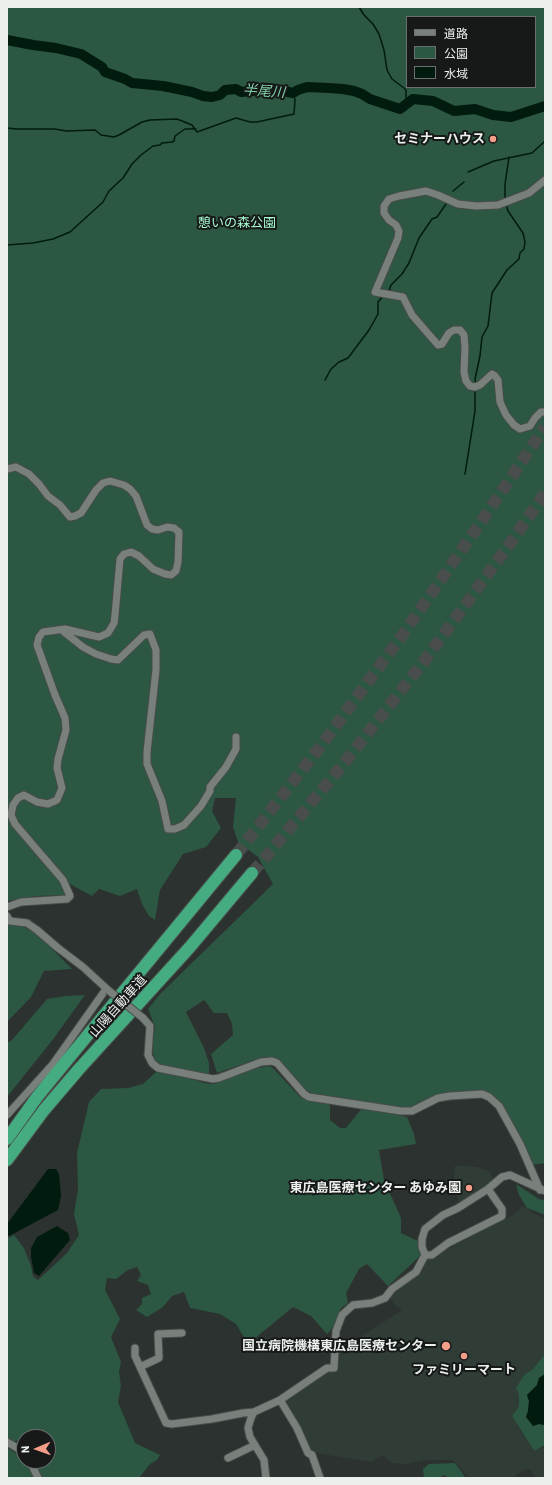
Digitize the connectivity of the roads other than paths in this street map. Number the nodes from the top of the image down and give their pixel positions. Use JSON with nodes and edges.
{"nodes":[{"id":1,"x":545,"y":180,"type":"edge"},
{"id":2,"x":545,"y":412,"type":"edge"},
{"id":3,"x":7,"y":468,"type":"edge"},
{"id":4,"x":65,"y":629,"type":"junction"},
{"id":5,"x":236,"y":737,"type":"dead end"},
{"id":6,"x":236,"y":855,"type":"tunnel mouth"},
{"id":7,"x":252,"y":873,"type":"tunnel mouth"},
{"id":8,"x":7,"y":907,"type":"edge"},
{"id":9,"x":7,"y":916,"type":"edge"},
{"id":10,"x":107,"y":989,"type":"junction"},
{"id":11,"x":7,"y":1115,"type":"edge"},
{"id":12,"x":7,"y":1139,"type":"edge"},
{"id":13,"x":7,"y":1160,"type":"edge"},
{"id":14,"x":488,"y":1189,"type":"junction"},
{"id":15,"x":542,"y":1191,"type":"edge"},
{"id":16,"x":425,"y":1255,"type":"junction"},
{"id":17,"x":182,"y":1333,"type":"dead end"},
{"id":18,"x":134,"y":1348,"type":"dead end"},
{"id":19,"x":140,"y":1367,"type":"junction"},
{"id":20,"x":280,"y":1400,"type":"junction"},
{"id":21,"x":254,"y":1412,"type":"junction"},
{"id":22,"x":7,"y":1442,"type":"edge"},
{"id":23,"x":255,"y":1445,"type":"junction"},
{"id":24,"x":16,"y":1447,"type":"edge"},
{"id":25,"x":228,"y":1458,"type":"dead end"},
{"id":26,"x":266,"y":1478,"type":"edge"},
{"id":27,"x":320,"y":1478,"type":"edge"}],
"edges":[{"from":1,"to":2,"type":"street"},
{"from":3,"to":4,"type":"street"},
{"from":4,"to":5,"type":"street"},
{"from":4,"to":8,"type":"street"},
{"from":6,"to":12,"type":"highway","name":"山陽自動車道"},
{"from":7,"to":13,"type":"highway","name":"山陽自動車道"},
{"from":9,"to":10,"type":"street"},
{"from":10,"to":11,"type":"street"},
{"from":10,"to":15,"type":"street","bridge":true},
{"from":14,"to":15,"type":"street"},
{"from":14,"to":16,"type":"street"},
{"from":14,"to":16,"type":"street"},
{"from":16,"to":20,"type":"street"},
{"from":17,"to":19,"type":"street"},
{"from":18,"to":19,"type":"street"},
{"from":19,"to":21,"type":"street"},
{"from":20,"to":21,"type":"street"},
{"from":20,"to":27,"type":"street"},
{"from":21,"to":23,"type":"street"},
{"from":22,"to":24,"type":"street"},
{"from":23,"to":25,"type":"street"},
{"from":23,"to":26,"type":"street"}]}
